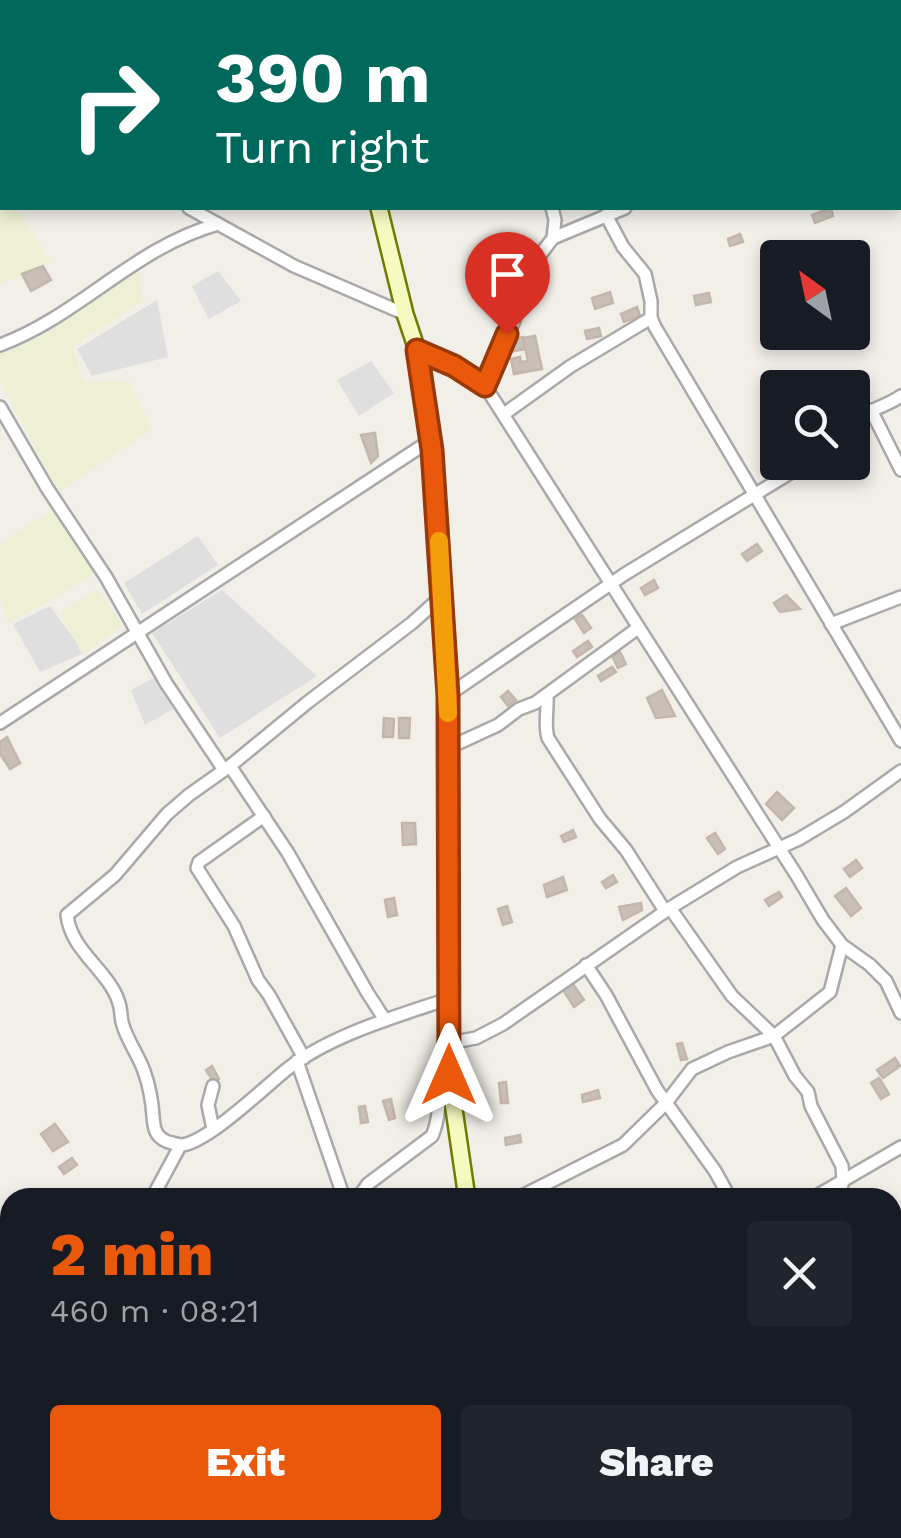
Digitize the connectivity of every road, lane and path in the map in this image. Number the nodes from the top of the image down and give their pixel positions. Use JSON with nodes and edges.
{"nodes":[{"id":1,"x":193,"y":210,"type":"edge"},
{"id":2,"x":379,"y":210,"type":"edge"},
{"id":3,"x":552,"y":210,"type":"edge"},
{"id":4,"x":620,"y":210,"type":"edge"},
{"id":5,"x":606,"y":216,"type":"junction"},
{"id":6,"x":218,"y":224,"type":"junction"},
{"id":7,"x":554,"y":238,"type":"junction"},
{"id":8,"x":405,"y":314,"type":"junction"},
{"id":9,"x":651,"y":318,"type":"junction"},
{"id":10,"x":0,"y":345,"type":"edge"},
{"id":11,"x":417,"y":350,"type":"junction"},
{"id":12,"x":485,"y":386,"type":"junction"},
{"id":13,"x":901,"y":396,"type":"edge"},
{"id":14,"x":0,"y":406,"type":"edge"},
{"id":15,"x":871,"y":410,"type":"joint"},
{"id":16,"x":504,"y":414,"type":"junction"},
{"id":17,"x":431,"y":440,"type":"junction"},
{"id":18,"x":901,"y":470,"type":"edge"},
{"id":19,"x":779,"y":480,"type":"edge"},
{"id":20,"x":754,"y":496,"type":"junction"},
{"id":21,"x":610,"y":584,"type":"junction"},
{"id":22,"x":442,"y":596,"type":"junction"},
{"id":23,"x":901,"y":597,"type":"edge"},
{"id":24,"x":831,"y":624,"type":"junction"},
{"id":25,"x":638,"y":628,"type":"junction"},
{"id":26,"x":139,"y":633,"type":"junction"},
{"id":27,"x":547,"y":695,"type":"junction"},
{"id":28,"x":448,"y":696,"type":"junction"},
{"id":29,"x":0,"y":722,"type":"edge"},
{"id":30,"x":901,"y":741,"type":"edge"},
{"id":31,"x":448,"y":748,"type":"junction"},
{"id":32,"x":227,"y":768,"type":"junction"},
{"id":33,"x":901,"y":770,"type":"edge"},
{"id":34,"x":264,"y":816,"type":"junction"},
{"id":35,"x":778,"y":847,"type":"junction"},
{"id":36,"x":668,"y":909,"type":"junction"},
{"id":37,"x":842,"y":945,"type":"junction"},
{"id":38,"x":586,"y":965,"type":"junction"},
{"id":39,"x":448,"y":999,"type":"junction"},
{"id":40,"x":901,"y":1013,"type":"edge"},
{"id":41,"x":385,"y":1020,"type":"junction"},
{"id":42,"x":774,"y":1036,"type":"junction"},
{"id":43,"x":449,"y":1043,"type":"junction"},
{"id":44,"x":301,"y":1060,"type":"junction"},
{"id":45,"x":449,"y":1075,"type":"junction"},
{"id":46,"x":212,"y":1086,"type":"dead end"},
{"id":47,"x":666,"y":1103,"type":"junction"},
{"id":48,"x":213,"y":1129,"type":"junction"},
{"id":49,"x":180,"y":1146,"type":"junction"},
{"id":50,"x":901,"y":1146,"type":"edge"},
{"id":51,"x":844,"y":1180,"type":"junction"},
{"id":52,"x":157,"y":1188,"type":"edge"},
{"id":53,"x":341,"y":1188,"type":"edge"},
{"id":54,"x":365,"y":1188,"type":"edge"},
{"id":55,"x":466,"y":1188,"type":"edge"},
{"id":56,"x":537,"y":1188,"type":"edge"},
{"id":57,"x":724,"y":1188,"type":"edge"},
{"id":58,"x":830,"y":1188,"type":"edge"},
{"id":59,"x":842,"y":1188,"type":"edge"}],
"edges":[{"from":1,"to":6,"type":"street"},
{"from":2,"to":8,"type":"main road"},
{"from":3,"to":7,"type":"street"},
{"from":4,"to":5,"type":"street"},
{"from":5,"to":7,"type":"street"},
{"from":5,"to":9,"type":"street"},
{"from":6,"to":8,"type":"street"},
{"from":6,"to":10,"type":"street"},
{"from":7,"to":12,"type":"street"},
{"from":8,"to":11,"type":"main road"},
{"from":9,"to":16,"type":"street"},
{"from":9,"to":20,"type":"street"},
{"from":11,"to":12,"type":"street"},
{"from":11,"to":17,"type":"main road"},
{"from":12,"to":16,"type":"street"},
{"from":13,"to":15,"type":"street"},
{"from":14,"to":26,"type":"street"},
{"from":15,"to":18,"type":"street"},
{"from":16,"to":21,"type":"street"},
{"from":17,"to":22,"type":"main road"},
{"from":17,"to":26,"type":"street"},
{"from":19,"to":20,"type":"street"},
{"from":20,"to":21,"type":"street"},
{"from":20,"to":24,"type":"street"},
{"from":21,"to":25,"type":"street"},
{"from":21,"to":28,"type":"street"},
{"from":22,"to":28,"type":"main road"},
{"from":22,"to":32,"type":"street"},
{"from":23,"to":24,"type":"street"},
{"from":24,"to":30,"type":"street"},
{"from":25,"to":27,"type":"street"},
{"from":25,"to":35,"type":"street"},
{"from":26,"to":29,"type":"street"},
{"from":26,"to":32,"type":"street"},
{"from":27,"to":31,"type":"street"},
{"from":27,"to":36,"type":"street"},
{"from":28,"to":31,"type":"main road"},
{"from":31,"to":39,"type":"main road"},
{"from":32,"to":34,"type":"street"},
{"from":32,"to":49,"type":"street"},
{"from":33,"to":35,"type":"street"},
{"from":34,"to":41,"type":"street"},
{"from":34,"to":44,"type":"street"},
{"from":35,"to":36,"type":"street"},
{"from":35,"to":37,"type":"street"},
{"from":36,"to":38,"type":"street"},
{"from":36,"to":42,"type":"street"},
{"from":37,"to":40,"type":"street"},
{"from":37,"to":42,"type":"street"},
{"from":38,"to":43,"type":"street"},
{"from":38,"to":47,"type":"street"},
{"from":39,"to":41,"type":"street"},
{"from":39,"to":43,"type":"main road"},
{"from":41,"to":44,"type":"street"},
{"from":42,"to":47,"type":"street"},
{"from":42,"to":51,"type":"street"},
{"from":43,"to":45,"type":"main road"},
{"from":44,"to":48,"type":"street"},
{"from":44,"to":53,"type":"street"},
{"from":45,"to":54,"type":"street"},
{"from":45,"to":55,"type":"main road"},
{"from":46,"to":48,"type":"street"},
{"from":47,"to":56,"type":"street"},
{"from":47,"to":57,"type":"street"},
{"from":48,"to":49,"type":"street"},
{"from":49,"to":52,"type":"street"},
{"from":50,"to":51,"type":"street"},
{"from":51,"to":58,"type":"street"},
{"from":51,"to":59,"type":"street"}]}
